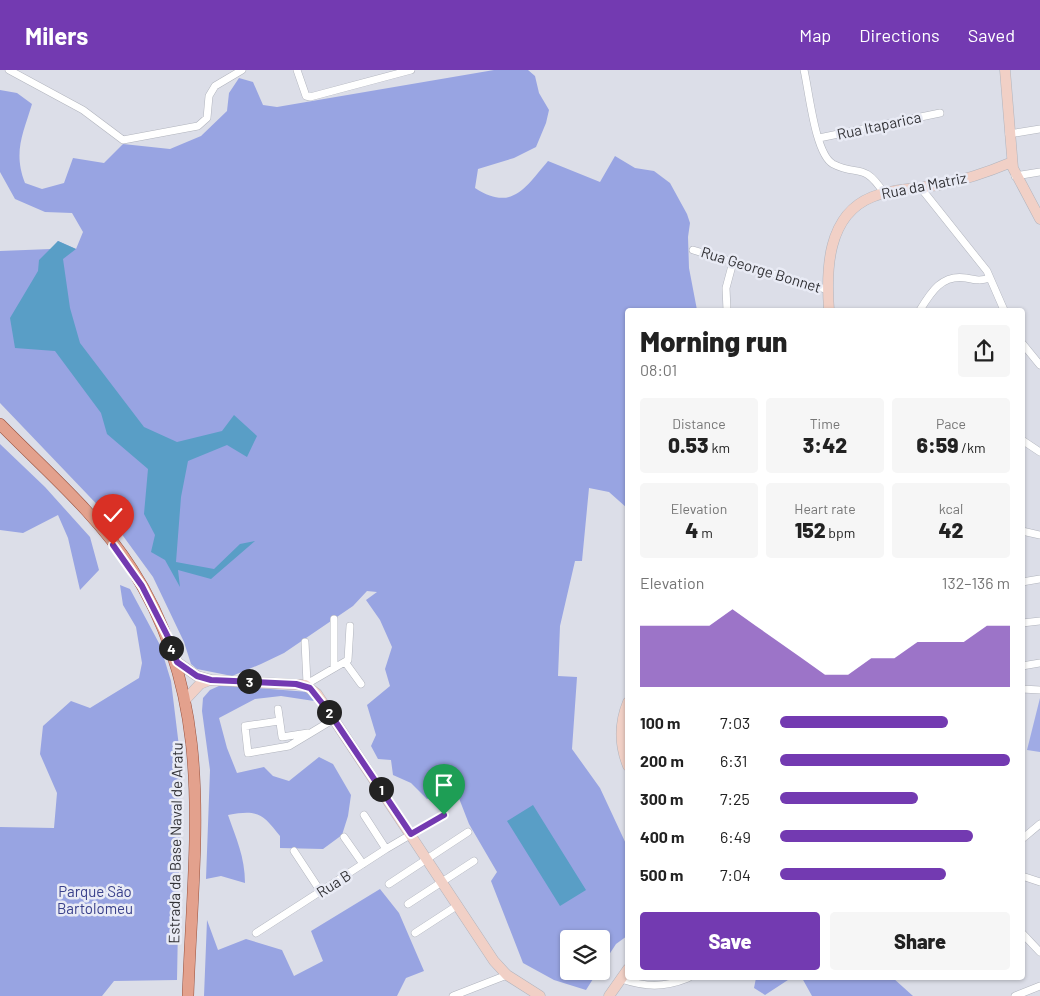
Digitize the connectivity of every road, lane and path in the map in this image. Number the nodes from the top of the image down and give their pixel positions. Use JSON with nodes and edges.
{"nodes":[{"id":1,"x":9,"y":70,"type":"edge"},
{"id":2,"x":242,"y":70,"type":"edge"},
{"id":3,"x":297,"y":70,"type":"edge"},
{"id":4,"x":410,"y":70,"type":"edge"},
{"id":5,"x":804,"y":70,"type":"edge"},
{"id":6,"x":1005,"y":70,"type":"edge"},
{"id":7,"x":393,"y":72,"type":"edge"},
{"id":8,"x":940,"y":113,"type":"dead end"},
{"id":9,"x":1040,"y":128,"type":"edge"},
{"id":10,"x":1009,"y":134,"type":"junction"},
{"id":11,"x":819,"y":138,"type":"junction"},
{"id":12,"x":1012,"y":162,"type":"junction"},
{"id":13,"x":1040,"y":172,"type":"edge"},
{"id":14,"x":1015,"y":176,"type":"junction"},
{"id":15,"x":920,"y":187,"type":"junction"},
{"id":16,"x":884,"y":193,"type":"junction"},
{"id":17,"x":1040,"y":219,"type":"edge"},
{"id":18,"x":693,"y":250,"type":"dead end"},
{"id":19,"x":733,"y":262,"type":"junction"},
{"id":20,"x":990,"y":278,"type":"junction"},
{"id":21,"x":828,"y":290,"type":"junction"},
{"id":22,"x":727,"y":308,"type":"edge"},
{"id":23,"x":829,"y":308,"type":"edge"},
{"id":24,"x":921,"y":308,"type":"edge"},
{"id":25,"x":1003,"y":308,"type":"edge"},
{"id":26,"x":1025,"y":348,"type":"edge"},
{"id":27,"x":1040,"y":365,"type":"edge"},
{"id":28,"x":0,"y":424,"type":"edge"},
{"id":29,"x":1025,"y":442,"type":"edge"},
{"id":30,"x":1040,"y":452,"type":"edge"},
{"id":31,"x":1025,"y":532,"type":"edge"},
{"id":32,"x":1040,"y":535,"type":"edge"},
{"id":33,"x":1040,"y":579,"type":"edge"},
{"id":34,"x":1025,"y":582,"type":"edge"},
{"id":35,"x":334,"y":618,"type":"dead end"},
{"id":36,"x":1040,"y":621,"type":"edge"},
{"id":37,"x":1025,"y":624,"type":"edge"},
{"id":38,"x":350,"y":626,"type":"dead end"},
{"id":39,"x":305,"y":642,"type":"dead end"},
{"id":40,"x":177,"y":662,"type":"junction"},
{"id":41,"x":346,"y":662,"type":"junction"},
{"id":42,"x":1040,"y":664,"type":"edge"},
{"id":43,"x":1025,"y":666,"type":"edge"},
{"id":44,"x":334,"y":668,"type":"junction"},
{"id":45,"x":211,"y":680,"type":"junction"},
{"id":46,"x":306,"y":684,"type":"junction"},
{"id":47,"x":360,"y":684,"type":"dead end"},
{"id":48,"x":1025,"y":689,"type":"edge"},
{"id":49,"x":1040,"y":690,"type":"edge"},
{"id":50,"x":186,"y":700,"type":"junction"},
{"id":51,"x":278,"y":709,"type":"dead end"},
{"id":52,"x":625,"y":712,"type":"edge"},
{"id":53,"x":334,"y":719,"type":"junction"},
{"id":54,"x":279,"y":721,"type":"junction"},
{"id":55,"x":312,"y":732,"type":"junction"},
{"id":56,"x":625,"y":760,"type":"edge"},
{"id":57,"x":364,"y":815,"type":"dead end"},
{"id":58,"x":444,"y":815,"type":"dead end"},
{"id":59,"x":1040,"y":824,"type":"edge"},
{"id":60,"x":468,"y":832,"type":"dead end"},
{"id":61,"x":411,"y":834,"type":"junction"},
{"id":62,"x":1025,"y":836,"type":"edge"},
{"id":63,"x":344,"y":837,"type":"dead end"},
{"id":64,"x":386,"y":849,"type":"junction"},
{"id":65,"x":294,"y":851,"type":"dead end"},
{"id":66,"x":427,"y":859,"type":"junction"},
{"id":67,"x":474,"y":861,"type":"dead end"},
{"id":68,"x":363,"y":864,"type":"junction"},
{"id":69,"x":1025,"y":877,"type":"edge"},
{"id":70,"x":442,"y":882,"type":"junction"},
{"id":71,"x":1040,"y":882,"type":"edge"},
{"id":72,"x":389,"y":884,"type":"dead end"},
{"id":73,"x":321,"y":892,"type":"junction"},
{"id":74,"x":408,"y":904,"type":"dead end"},
{"id":75,"x":458,"y":905,"type":"junction"},
{"id":76,"x":256,"y":933,"type":"dead end"},
{"id":77,"x":415,"y":933,"type":"dead end"},
{"id":78,"x":1025,"y":936,"type":"edge"},
{"id":79,"x":1040,"y":952,"type":"edge"},
{"id":80,"x":625,"y":973,"type":"edge"},
{"id":81,"x":507,"y":975,"type":"junction"},
{"id":82,"x":621,"y":979,"type":"junction"},
{"id":83,"x":683,"y":980,"type":"edge"},
{"id":84,"x":1040,"y":986,"type":"edge"},
{"id":85,"x":188,"y":996,"type":"edge"},
{"id":86,"x":452,"y":996,"type":"edge"},
{"id":87,"x":540,"y":996,"type":"edge"},
{"id":88,"x":609,"y":996,"type":"edge"},
{"id":89,"x":1015,"y":996,"type":"edge"}],
"edges":[{"from":1,"to":2,"type":"street"},
{"from":3,"to":7,"type":"street"},
{"from":4,"to":7,"type":"street"},
{"from":5,"to":11,"type":"street"},
{"from":6,"to":10,"type":"street"},
{"from":8,"to":11,"type":"street","name":"Rua Itaparica"},
{"from":9,"to":10,"type":"street"},
{"from":10,"to":12,"type":"street"},
{"from":11,"to":16,"type":"street"},
{"from":12,"to":14,"type":"street"},
{"from":12,"to":15,"type":"street","name":"Rua da Matriz"},
{"from":13,"to":14,"type":"street"},
{"from":14,"to":17,"type":"street"},
{"from":15,"to":16,"type":"street","name":"Rua da Matriz"},
{"from":15,"to":20,"type":"street"},
{"from":16,"to":21,"type":"street","name":"Rua da Matriz"},
{"from":18,"to":19,"type":"street","name":"Rua George Bonnet"},
{"from":19,"to":21,"type":"street","name":"Rua George Bonnet"},
{"from":19,"to":22,"type":"street"},
{"from":20,"to":24,"type":"street"},
{"from":20,"to":25,"type":"street"},
{"from":21,"to":23,"type":"street","name":"Rua da Matriz"},
{"from":26,"to":27,"type":"street"},
{"from":28,"to":40,"type":"main road","name":"Estrada da Base Naval de Aratu"},
{"from":29,"to":30,"type":"street"},
{"from":31,"to":32,"type":"street"},
{"from":33,"to":34,"type":"street"},
{"from":35,"to":44,"type":"street"},
{"from":36,"to":37,"type":"street"},
{"from":38,"to":41,"type":"street"},
{"from":39,"to":46,"type":"street"},
{"from":40,"to":45,"type":"street"},
{"from":40,"to":50,"type":"main road","name":"Estrada da Base Naval de Aratu"},
{"from":41,"to":44,"type":"street"},
{"from":41,"to":47,"type":"street"},
{"from":42,"to":43,"type":"street"},
{"from":44,"to":46,"type":"street"},
{"from":45,"to":46,"type":"street"},
{"from":45,"to":50,"type":"street"},
{"from":46,"to":53,"type":"street"},
{"from":48,"to":49,"type":"street"},
{"from":50,"to":85,"type":"main road","name":"Estrada da Base Naval de Aratu"},
{"from":51,"to":54,"type":"street"},
{"from":52,"to":56,"type":"street"},
{"from":53,"to":55,"type":"street"},
{"from":53,"to":61,"type":"street"},
{"from":54,"to":55,"type":"street"},
{"from":54,"to":55,"type":"street"},
{"from":57,"to":64,"type":"street"},
{"from":58,"to":61,"type":"street","name":"Rua B"},
{"from":59,"to":62,"type":"street"},
{"from":60,"to":66,"type":"street"},
{"from":61,"to":64,"type":"street","name":"Rua B"},
{"from":61,"to":66,"type":"street"},
{"from":63,"to":68,"type":"street"},
{"from":64,"to":68,"type":"street","name":"Rua B"},
{"from":65,"to":73,"type":"street"},
{"from":66,"to":70,"type":"street"},
{"from":66,"to":72,"type":"street"},
{"from":67,"to":70,"type":"street"},
{"from":68,"to":73,"type":"street","name":"Rua B"},
{"from":69,"to":71,"type":"street"},
{"from":70,"to":74,"type":"street"},
{"from":70,"to":75,"type":"street"},
{"from":73,"to":76,"type":"street","name":"Rua B"},
{"from":75,"to":77,"type":"street"},
{"from":75,"to":81,"type":"street"},
{"from":78,"to":79,"type":"street"},
{"from":80,"to":82,"type":"street"},
{"from":81,"to":86,"type":"street"},
{"from":81,"to":87,"type":"street"},
{"from":82,"to":83,"type":"street"},
{"from":82,"to":88,"type":"street"},
{"from":84,"to":89,"type":"street"}]}
